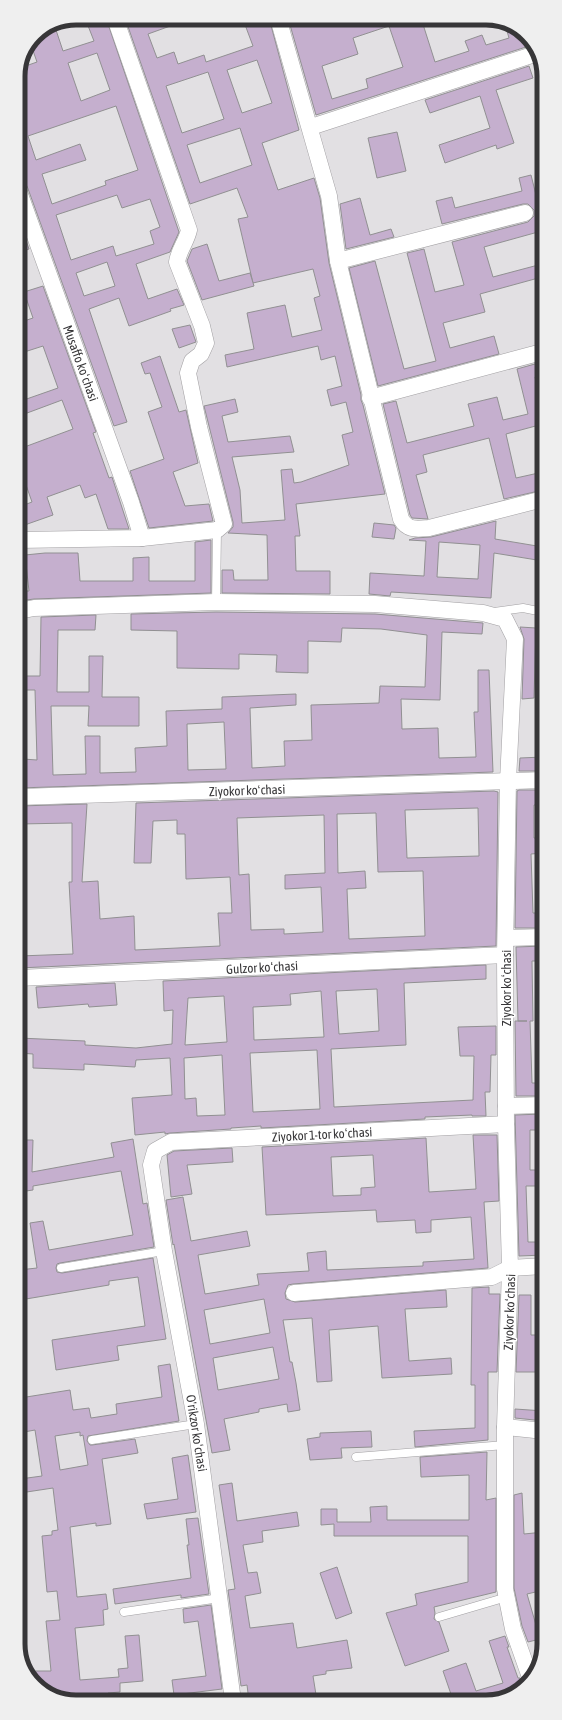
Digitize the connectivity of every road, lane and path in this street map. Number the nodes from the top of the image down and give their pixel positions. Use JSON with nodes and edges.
{"nodes":[{"id":1,"x":117,"y":25,"type":"edge"},
{"id":2,"x":280,"y":25,"type":"edge"},
{"id":3,"x":532,"y":55,"type":"dead end"},
{"id":4,"x":311,"y":127,"type":"junction"},
{"id":5,"x":25,"y":208,"type":"edge"},
{"id":6,"x":525,"y":213,"type":"dead end"},
{"id":7,"x":338,"y":261,"type":"junction"},
{"id":8,"x":537,"y":353,"type":"edge"},
{"id":9,"x":370,"y":398,"type":"junction"},
{"id":10,"x":537,"y":501,"type":"edge"},
{"id":11,"x":217,"y":530,"type":"junction"},
{"id":12,"x":142,"y":538,"type":"junction"},
{"id":13,"x":25,"y":540,"type":"edge"},
{"id":14,"x":216,"y":602,"type":"junction"},
{"id":15,"x":25,"y":610,"type":"edge"},
{"id":16,"x":537,"y":611,"type":"edge"},
{"id":17,"x":483,"y":613,"type":"junction"},
{"id":18,"x":537,"y":780,"type":"edge"},
{"id":19,"x":508,"y":781,"type":"junction"},
{"id":20,"x":25,"y":797,"type":"edge"},
{"id":21,"x":537,"y":937,"type":"edge"},
{"id":22,"x":506,"y":938,"type":"junction"},
{"id":23,"x":505,"y":955,"type":"junction"},
{"id":24,"x":25,"y":978,"type":"edge"},
{"id":25,"x":537,"y":1105,"type":"edge"},
{"id":26,"x":506,"y":1106,"type":"junction"},
{"id":27,"x":506,"y":1124,"type":"junction"},
{"id":28,"x":151,"y":1166,"type":"joint"},
{"id":29,"x":164,"y":1251,"type":"junction"},
{"id":30,"x":537,"y":1266,"type":"edge"},
{"id":31,"x":61,"y":1268,"type":"dead end"},
{"id":32,"x":510,"y":1268,"type":"junction"},
{"id":33,"x":294,"y":1293,"type":"dead end"},
{"id":34,"x":196,"y":1424,"type":"junction"},
{"id":35,"x":505,"y":1428,"type":"junction"},
{"id":36,"x":537,"y":1430,"type":"edge"},
{"id":37,"x":92,"y":1440,"type":"dead end"},
{"id":38,"x":505,"y":1445,"type":"junction"},
{"id":39,"x":356,"y":1457,"type":"dead end"},
{"id":40,"x":507,"y":1597,"type":"junction"},
{"id":41,"x":220,"y":1598,"type":"junction"},
{"id":42,"x":124,"y":1612,"type":"dead end"},
{"id":43,"x":439,"y":1617,"type":"dead end"},
{"id":44,"x":528,"y":1672,"type":"edge"},
{"id":45,"x":232,"y":1695,"type":"edge"}],
"edges":[{"from":1,"to":11,"type":"street"},
{"from":2,"to":4,"type":"street"},
{"from":3,"to":4,"type":"street"},
{"from":4,"to":7,"type":"street"},
{"from":5,"to":12,"type":"street","name":"Musaffo koʻchasi"},
{"from":6,"to":7,"type":"street"},
{"from":7,"to":9,"type":"street"},
{"from":8,"to":9,"type":"street"},
{"from":9,"to":10,"type":"street"},
{"from":11,"to":12,"type":"street"},
{"from":11,"to":14,"type":"lane"},
{"from":12,"to":13,"type":"street"},
{"from":14,"to":15,"type":"street"},
{"from":14,"to":17,"type":"street"},
{"from":16,"to":17,"type":"lane"},
{"from":17,"to":19,"type":"street"},
{"from":18,"to":19,"type":"street"},
{"from":19,"to":20,"type":"street","name":"Ziyokor koʻchasi"},
{"from":19,"to":22,"type":"street","name":"Ziyokor koʻchasi"},
{"from":21,"to":22,"type":"street"},
{"from":22,"to":23,"type":"street","name":"Ziyokor koʻchasi"},
{"from":23,"to":24,"type":"street","name":"Gulzor koʻchasi"},
{"from":23,"to":26,"type":"street","name":"Ziyokor koʻchasi"},
{"from":25,"to":26,"type":"street"},
{"from":26,"to":27,"type":"street","name":"Ziyokor koʻchasi"},
{"from":27,"to":28,"type":"street","name":"Ziyokor 1-tor koʻchasi"},
{"from":27,"to":32,"type":"street","name":"Ziyokor koʻchasi"},
{"from":28,"to":29,"type":"street","name":"O'rikzor koʻchasi"},
{"from":29,"to":31,"type":"lane"},
{"from":29,"to":34,"type":"street","name":"O'rikzor koʻchasi"},
{"from":30,"to":32,"type":"street"},
{"from":32,"to":33,"type":"street"},
{"from":32,"to":35,"type":"street","name":"Ziyokor koʻchasi"},
{"from":34,"to":37,"type":"lane"},
{"from":34,"to":41,"type":"street","name":"O'rikzor koʻchasi"},
{"from":35,"to":36,"type":"street"},
{"from":35,"to":38,"type":"street","name":"Ziyokor koʻchasi"},
{"from":38,"to":39,"type":"lane"},
{"from":38,"to":40,"type":"street","name":"Ziyokor koʻchasi"},
{"from":40,"to":43,"type":"lane"},
{"from":40,"to":44,"type":"street","name":"Ziyokor koʻchasi"},
{"from":41,"to":42,"type":"lane"},
{"from":41,"to":45,"type":"street","name":"O'rikzor koʻchasi"}]}
